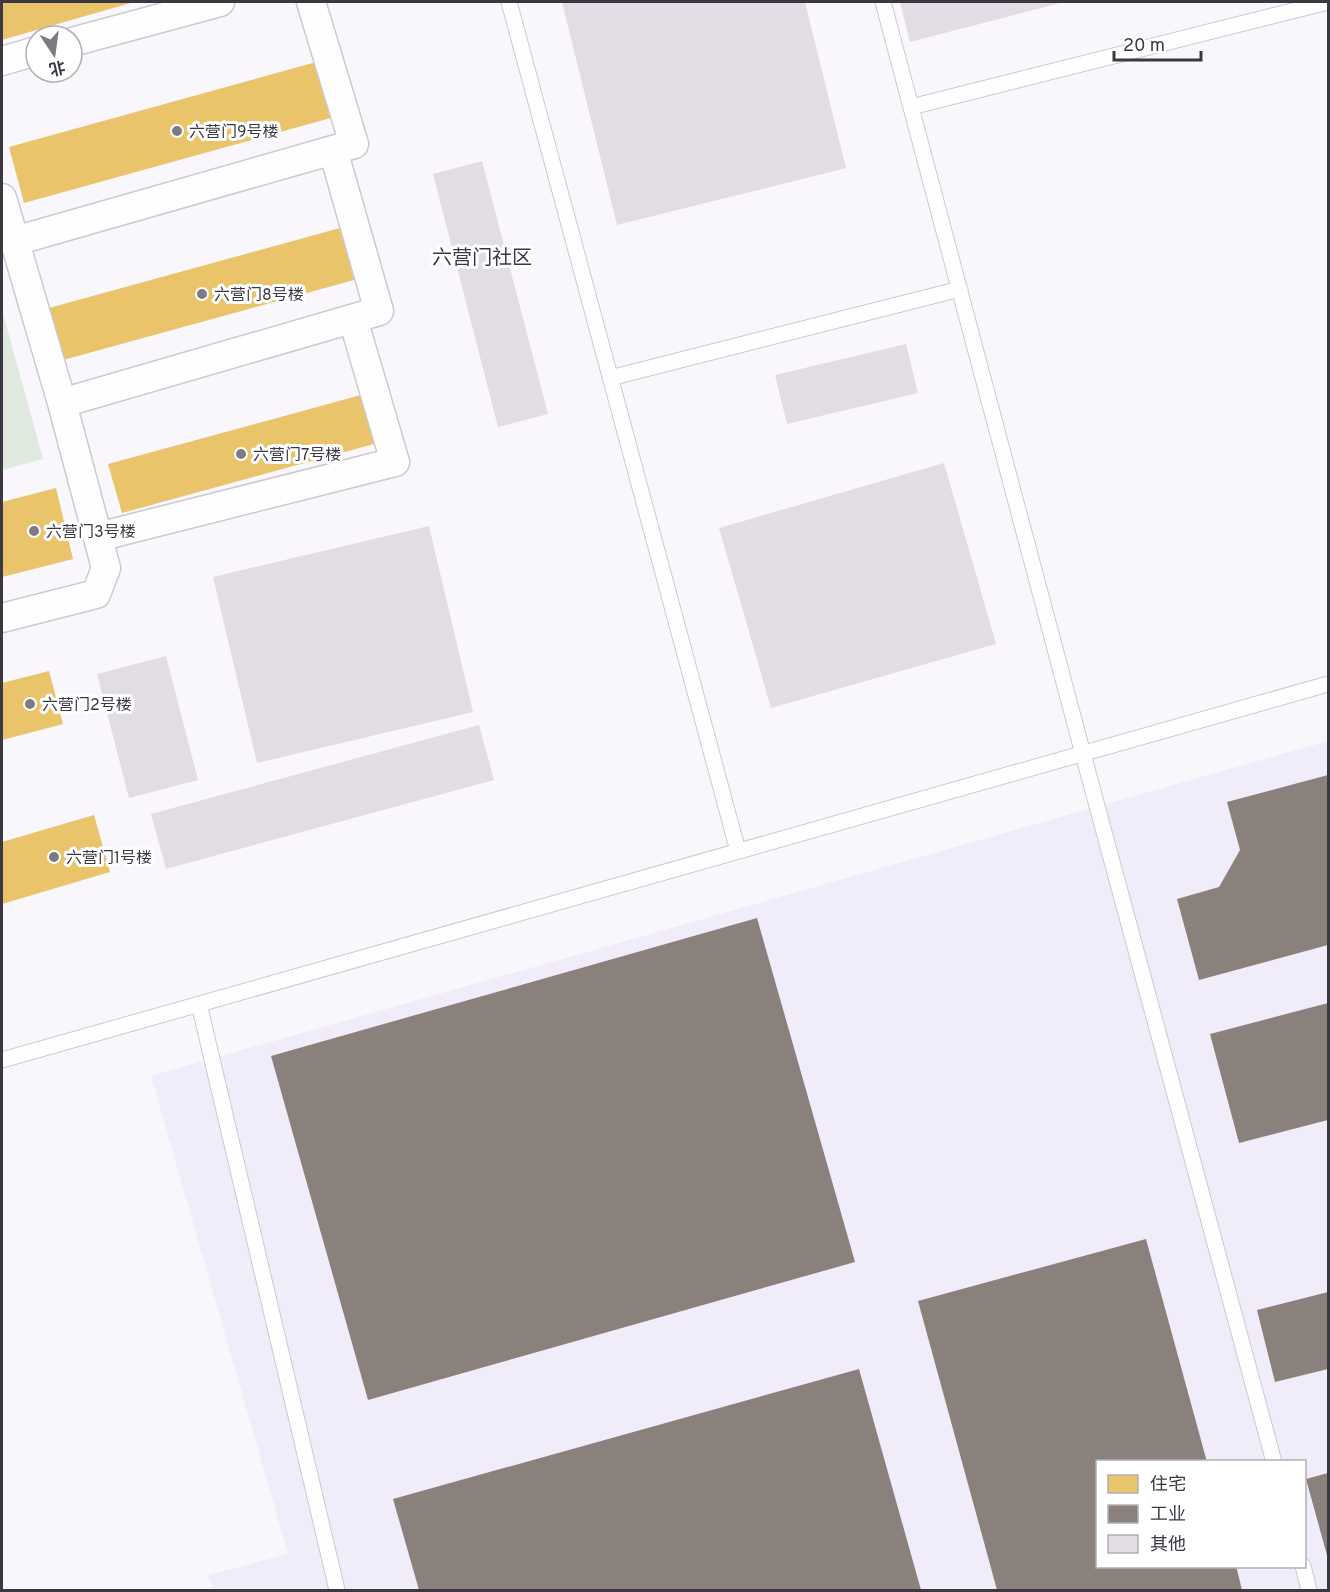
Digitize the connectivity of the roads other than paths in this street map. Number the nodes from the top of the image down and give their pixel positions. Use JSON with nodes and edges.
{"nodes":[{"id":1,"x":220,"y":2,"type":"edge"},
{"id":2,"x":311,"y":2,"type":"edge"},
{"id":3,"x":509,"y":2,"type":"edge"},
{"id":4,"x":883,"y":2,"type":"edge"},
{"id":5,"x":1329,"y":2,"type":"edge"},
{"id":6,"x":84,"y":39,"type":"edge"},
{"id":7,"x":24,"y":55,"type":"edge"},
{"id":8,"x":2,"y":61,"type":"edge"},
{"id":9,"x":911,"y":106,"type":"junction"},
{"id":10,"x":333,"y":150,"type":"junction"},
{"id":11,"x":2,"y":198,"type":"edge"},
{"id":12,"x":15,"y":241,"type":"junction"},
{"id":13,"x":960,"y":289,"type":"junction"},
{"id":14,"x":353,"y":319,"type":"junction"},
{"id":15,"x":610,"y":378,"type":"junction"},
{"id":16,"x":62,"y":403,"type":"junction"},
{"id":17,"x":98,"y":537,"type":"junction"},
{"id":18,"x":2,"y":618,"type":"edge"},
{"id":19,"x":1329,"y":684,"type":"edge"},
{"id":20,"x":1083,"y":754,"type":"junction"},
{"id":21,"x":738,"y":851,"type":"junction"},
{"id":22,"x":199,"y":1004,"type":"junction"},
{"id":23,"x":2,"y":1060,"type":"edge"},
{"id":24,"x":1274,"y":1460,"type":"edge"},
{"id":25,"x":1304,"y":1568,"type":"edge"},
{"id":26,"x":337,"y":1590,"type":"edge"},
{"id":27,"x":1309,"y":1590,"type":"edge"}],
"edges":[{"from":1,"to":6,"type":"street"},
{"from":2,"to":10,"type":"street"},
{"from":3,"to":15,"type":"lane"},
{"from":4,"to":9,"type":"lane"},
{"from":5,"to":9,"type":"lane"},
{"from":7,"to":8,"type":"street"},
{"from":9,"to":13,"type":"lane"},
{"from":10,"to":12,"type":"street"},
{"from":10,"to":14,"type":"street"},
{"from":11,"to":12,"type":"street"},
{"from":12,"to":16,"type":"street"},
{"from":13,"to":15,"type":"lane"},
{"from":13,"to":20,"type":"lane"},
{"from":14,"to":16,"type":"street"},
{"from":14,"to":17,"type":"street"},
{"from":15,"to":21,"type":"lane"},
{"from":16,"to":17,"type":"street"},
{"from":17,"to":18,"type":"street"},
{"from":19,"to":20,"type":"lane"},
{"from":20,"to":21,"type":"lane"},
{"from":20,"to":24,"type":"lane"},
{"from":21,"to":22,"type":"lane"},
{"from":22,"to":23,"type":"lane"},
{"from":22,"to":26,"type":"lane"},
{"from":25,"to":27,"type":"lane"}]}
